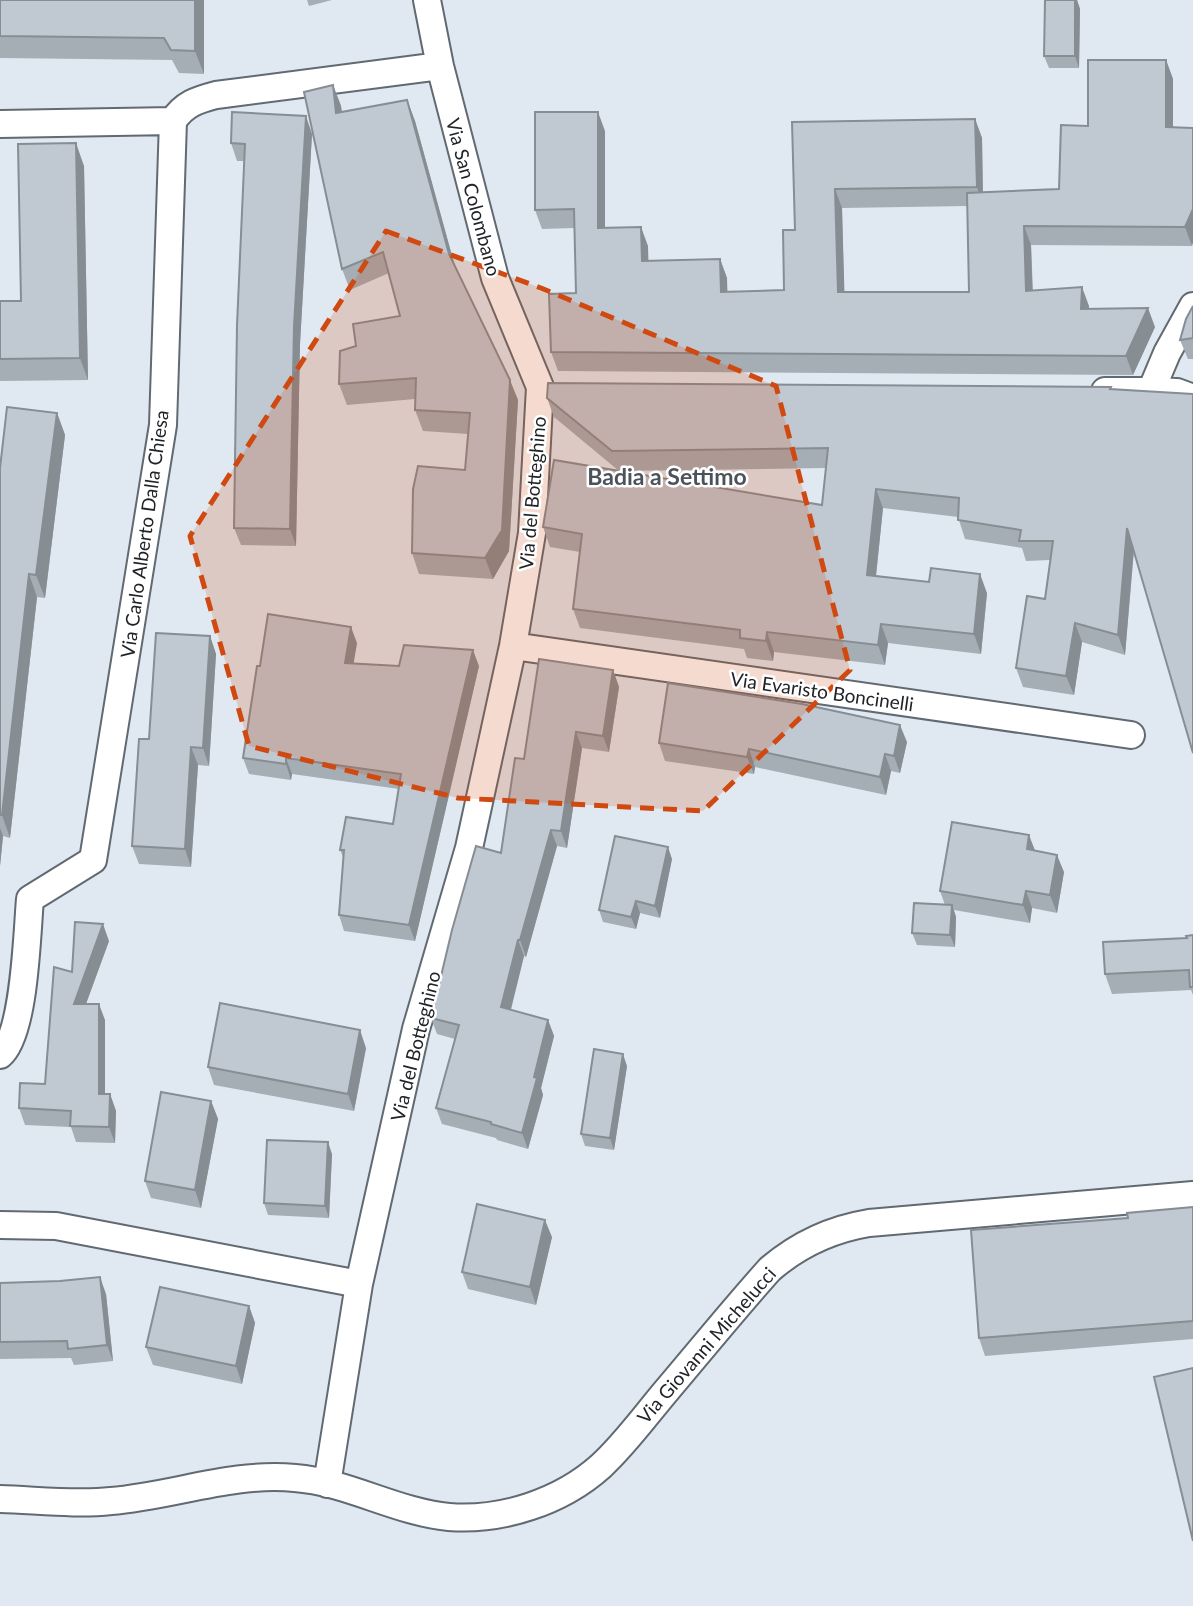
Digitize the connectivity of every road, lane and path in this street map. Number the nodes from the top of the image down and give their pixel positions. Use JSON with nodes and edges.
{"nodes":[{"id":1,"x":427,"y":0,"type":"edge"},
{"id":2,"x":440,"y":66,"type":"junction"},
{"id":3,"x":173,"y":121,"type":"junction"},
{"id":4,"x":0,"y":124,"type":"edge"},
{"id":5,"x":1193,"y":306,"type":"edge"},
{"id":6,"x":549,"y":387,"type":"joint"},
{"id":7,"x":1079,"y":391,"type":"edge"},
{"id":8,"x":1151,"y":391,"type":"junction"},
{"id":9,"x":1193,"y":398,"type":"edge"},
{"id":10,"x":513,"y":646,"type":"junction"},
{"id":11,"x":1131,"y":735,"type":"dead end"},
{"id":12,"x":0,"y":1055,"type":"edge"},
{"id":13,"x":1193,"y":1195,"type":"edge"},
{"id":14,"x":0,"y":1225,"type":"edge"},
{"id":15,"x":359,"y":1284,"type":"junction"},
{"id":16,"x":327,"y":1484,"type":"junction"},
{"id":17,"x":0,"y":1499,"type":"edge"}],
"edges":[{"from":1,"to":2,"type":"street","name":"Via San Colombano"},
{"from":2,"to":3,"type":"street"},
{"from":2,"to":6,"type":"street","name":"Via San Colombano"},
{"from":3,"to":4,"type":"street"},
{"from":3,"to":12,"type":"street","name":"Via Carlo Alberto Dalla Chiesa"},
{"from":5,"to":8,"type":"street"},
{"from":6,"to":10,"type":"street","name":"Via del Botteghino"},
{"from":7,"to":8,"type":"street"},
{"from":8,"to":9,"type":"street"},
{"from":10,"to":11,"type":"street","name":"Via Evaristo Boncinelli"},
{"from":10,"to":15,"type":"street","name":"Via del Botteghino"},
{"from":13,"to":16,"type":"street","name":"Via Giovanni Michelucci"},
{"from":14,"to":15,"type":"street"},
{"from":15,"to":16,"type":"street","name":"Via del Botteghino"},
{"from":16,"to":17,"type":"street"}]}
